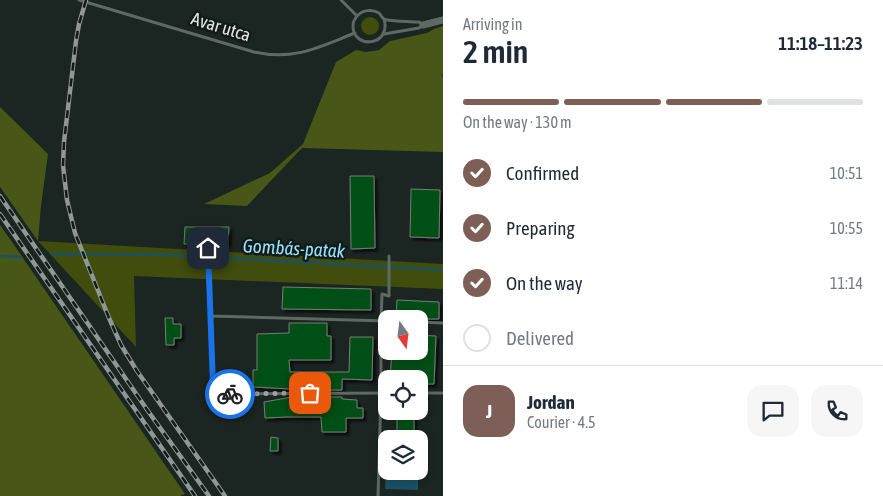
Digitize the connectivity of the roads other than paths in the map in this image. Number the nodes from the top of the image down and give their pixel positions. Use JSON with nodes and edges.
{"nodes":[{"id":1,"x":79,"y":0,"type":"edge"},
{"id":2,"x":96,"y":0,"type":"edge"},
{"id":3,"x":341,"y":0,"type":"edge"},
{"id":4,"x":95,"y":5,"type":"junction"},
{"id":5,"x":357,"y":16,"type":"junction"},
{"id":6,"x":384,"y":19,"type":"junction"},
{"id":7,"x":443,"y":20,"type":"edge"},
{"id":8,"x":423,"y":25,"type":"junction"},
{"id":9,"x":355,"y":33,"type":"junction"},
{"id":10,"x":384,"y":34,"type":"junction"},
{"id":11,"x":208,"y":248,"type":"dead end"},
{"id":12,"x":389,"y":256,"type":"dead end"},
{"id":13,"x":381,"y":310,"type":"edge"},
{"id":14,"x":211,"y":316,"type":"junction"},
{"id":15,"x":378,"y":321,"type":"edge"},
{"id":16,"x":428,"y":322,"type":"edge"},
{"id":17,"x":443,"y":323,"type":"edge"},
{"id":18,"x":378,"y":393,"type":"edge"},
{"id":19,"x":428,"y":393,"type":"edge"},
{"id":20,"x":443,"y":393,"type":"edge"},
{"id":21,"x":380,"y":420,"type":"edge"},
{"id":22,"x":378,"y":496,"type":"edge"}],
"edges":[{"from":1,"to":4,"type":"lane","name":"Avar utca"},
{"from":2,"to":4,"type":"lane"},
{"from":3,"to":5,"type":"lane"},
{"from":4,"to":9,"type":"lane","name":"Avar utca"},
{"from":5,"to":6,"type":"lane"},
{"from":5,"to":9,"type":"lane"},
{"from":6,"to":8,"type":"lane"},
{"from":6,"to":10,"type":"lane"},
{"from":7,"to":8,"type":"street"},
{"from":8,"to":10,"type":"lane"},
{"from":9,"to":10,"type":"lane"},
{"from":11,"to":14,"type":"lane"},
{"from":12,"to":13,"type":"lane"},
{"from":14,"to":15,"type":"lane"},
{"from":14,"to":18,"type":"lane"},
{"from":16,"to":17,"type":"lane"},
{"from":19,"to":20,"type":"lane"},
{"from":21,"to":22,"type":"lane"}]}
